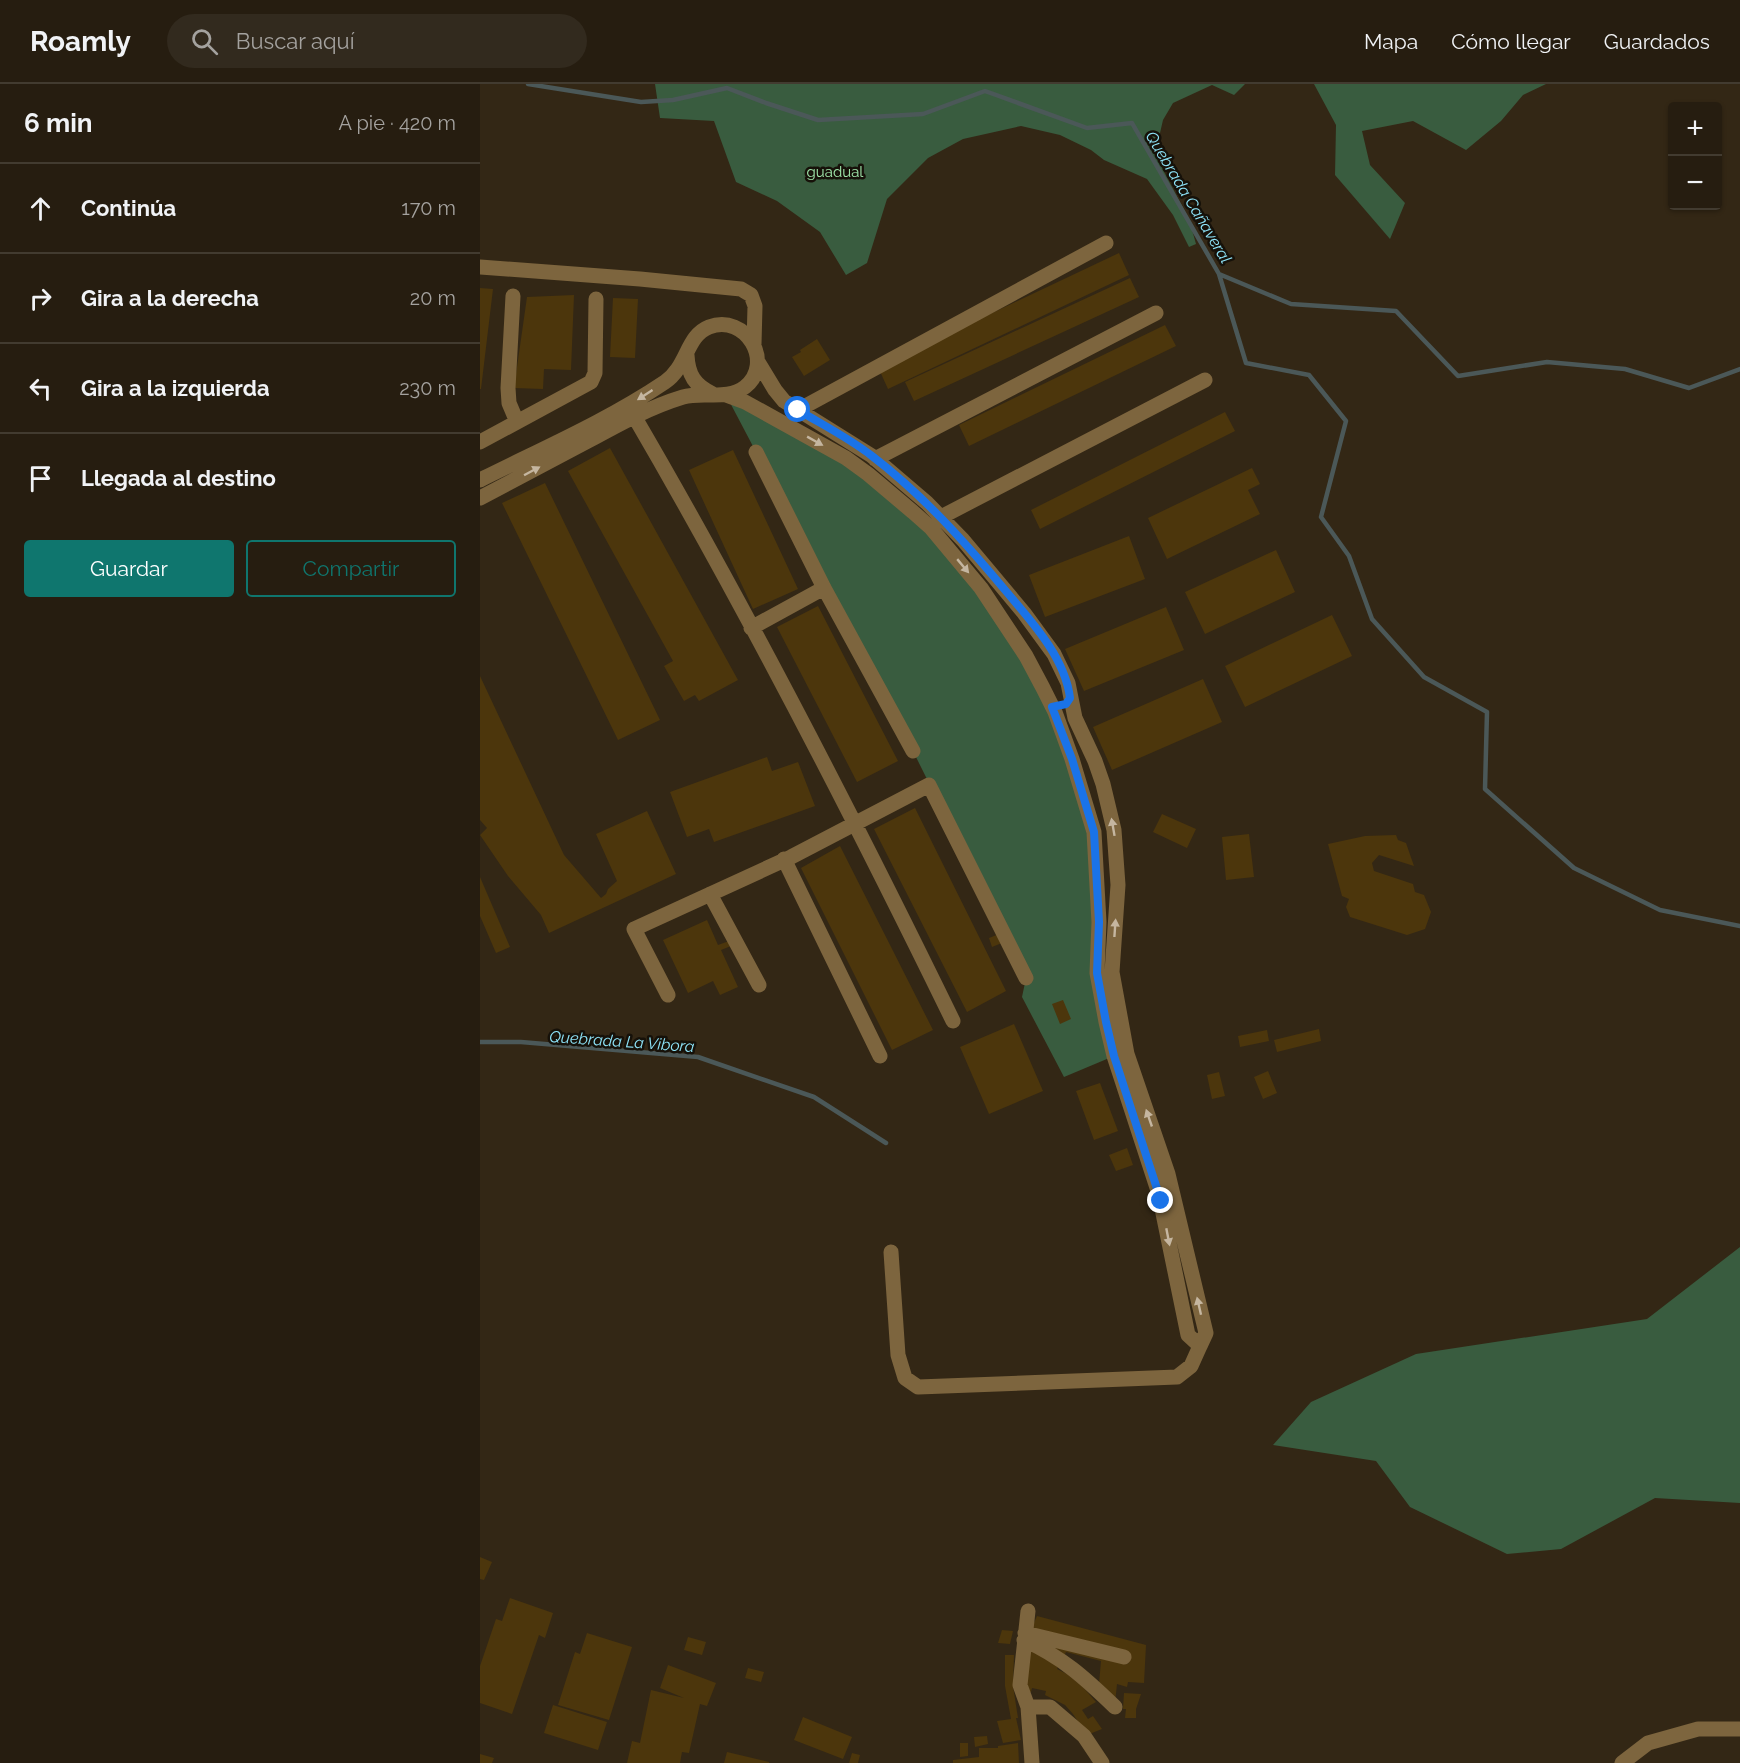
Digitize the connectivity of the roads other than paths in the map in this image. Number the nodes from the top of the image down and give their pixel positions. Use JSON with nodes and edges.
{"nodes":[{"id":1,"x":1106,"y":243,"type":"dead end"},
{"id":2,"x":480,"y":267,"type":"edge"},
{"id":3,"x":513,"y":296,"type":"dead end"},
{"id":4,"x":596,"y":299,"type":"dead end"},
{"id":5,"x":1156,"y":313,"type":"dead end"},
{"id":6,"x":754,"y":344,"type":"junction"},
{"id":7,"x":687,"y":355,"type":"junction"},
{"id":8,"x":758,"y":362,"type":"junction"},
{"id":9,"x":1205,"y":380,"type":"dead end"},
{"id":10,"x":720,"y":394,"type":"junction"},
{"id":11,"x":798,"y":410,"type":"junction"},
{"id":12,"x":634,"y":416,"type":"junction"},
{"id":13,"x":517,"y":422,"type":"junction"},
{"id":14,"x":480,"y":442,"type":"edge"},
{"id":15,"x":756,"y":452,"type":"dead end"},
{"id":16,"x":875,"y":459,"type":"junction"},
{"id":17,"x":480,"y":480,"type":"edge"},
{"id":18,"x":480,"y":498,"type":"edge"},
{"id":19,"x":941,"y":517,"type":"junction"},
{"id":20,"x":824,"y":588,"type":"junction"},
{"id":21,"x":751,"y":628,"type":"junction"},
{"id":22,"x":1070,"y":698,"type":"junction"},
{"id":23,"x":1052,"y":707,"type":"junction"},
{"id":24,"x":912,"y":751,"type":"dead end"},
{"id":25,"x":855,"y":822,"type":"junction"},
{"id":26,"x":784,"y":859,"type":"junction"},
{"id":27,"x":1118,"y":885,"type":"junction"},
{"id":28,"x":710,"y":894,"type":"junction"},
{"id":29,"x":1098,"y":894,"type":"junction"},
{"id":30,"x":1026,"y":978,"type":"dead end"},
{"id":31,"x":759,"y":985,"type":"dead end"},
{"id":32,"x":668,"y":995,"type":"dead end"},
{"id":33,"x":953,"y":1021,"type":"dead end"},
{"id":34,"x":880,"y":1056,"type":"dead end"},
{"id":35,"x":891,"y":1251,"type":"dead end"},
{"id":36,"x":1200,"y":1346,"type":"junction"},
{"id":37,"x":1028,"y":1611,"type":"dead end"},
{"id":38,"x":1024,"y":1637,"type":"junction"},
{"id":39,"x":1124,"y":1657,"type":"dead end"},
{"id":40,"x":1028,"y":1707,"type":"junction"},
{"id":41,"x":1115,"y":1707,"type":"dead end"},
{"id":42,"x":1740,"y":1729,"type":"edge"},
{"id":43,"x":1032,"y":1763,"type":"edge"},
{"id":44,"x":1102,"y":1763,"type":"edge"},
{"id":45,"x":1622,"y":1763,"type":"edge"}],
"edges":[{"from":1,"to":11,"type":"street"},
{"from":2,"to":6,"type":"street"},
{"from":3,"to":13,"type":"street"},
{"from":4,"to":13,"type":"street"},
{"from":5,"to":16,"type":"street"},
{"from":6,"to":7,"type":"street"},
{"from":6,"to":8,"type":"street"},
{"from":7,"to":10,"type":"street"},
{"from":7,"to":17,"type":"street","one_way":true},
{"from":8,"to":10,"type":"street"},
{"from":8,"to":11,"type":"street"},
{"from":9,"to":19,"type":"street"},
{"from":10,"to":12,"type":"street"},
{"from":10,"to":23,"type":"street","one_way":true},
{"from":11,"to":16,"type":"street"},
{"from":18,"to":12,"type":"street","one_way":true},
{"from":12,"to":21,"type":"street"},
{"from":13,"to":14,"type":"street"},
{"from":15,"to":20,"type":"street"},
{"from":16,"to":19,"type":"street"},
{"from":19,"to":22,"type":"street"},
{"from":20,"to":21,"type":"street"},
{"from":20,"to":24,"type":"street"},
{"from":21,"to":25,"type":"street"},
{"from":22,"to":23,"type":"street"},
{"from":27,"to":22,"type":"street","one_way":true},
{"from":23,"to":29,"type":"street"},
{"from":25,"to":26,"type":"street"},
{"from":25,"to":30,"type":"street"},
{"from":25,"to":33,"type":"street"},
{"from":26,"to":28,"type":"street"},
{"from":26,"to":34,"type":"street"},
{"from":27,"to":29,"type":"street"},
{"from":36,"to":27,"type":"street","one_way":true},
{"from":28,"to":31,"type":"street"},
{"from":28,"to":32,"type":"street"},
{"from":29,"to":36,"type":"street","one_way":true},
{"from":35,"to":36,"type":"street"},
{"from":37,"to":38,"type":"street"},
{"from":38,"to":39,"type":"street"},
{"from":38,"to":40,"type":"street"},
{"from":38,"to":41,"type":"street"},
{"from":40,"to":43,"type":"street"},
{"from":40,"to":44,"type":"street"},
{"from":42,"to":45,"type":"street"}]}
